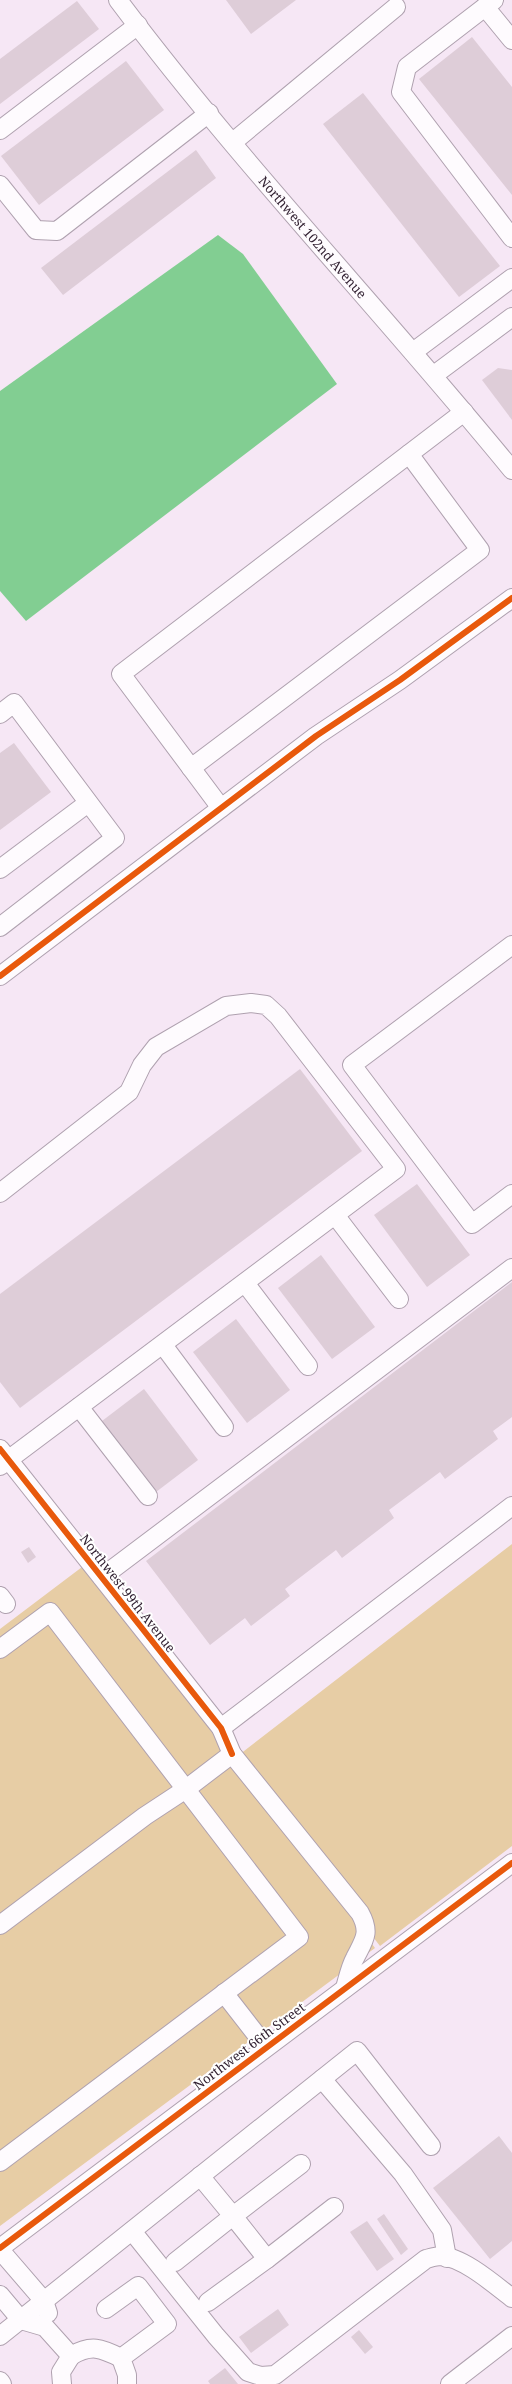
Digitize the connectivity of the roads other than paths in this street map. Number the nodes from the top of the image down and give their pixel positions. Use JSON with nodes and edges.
{"nodes":[{"id":1,"x":118,"y":0,"type":"edge"},
{"id":2,"x":489,"y":3,"type":"edge"},
{"id":3,"x":396,"y":7,"type":"dead end"},
{"id":4,"x":138,"y":25,"type":"junction"},
{"id":5,"x":512,"y":40,"type":"edge"},
{"id":6,"x":210,"y":113,"type":"junction"},
{"id":7,"x":0,"y":130,"type":"edge"},
{"id":8,"x":233,"y":142,"type":"junction"},
{"id":9,"x":0,"y":185,"type":"edge"},
{"id":10,"x":512,"y":238,"type":"edge"},
{"id":11,"x":512,"y":278,"type":"edge"},
{"id":12,"x":461,"y":316,"type":"junction"},
{"id":13,"x":512,"y":317,"type":"edge"},
{"id":14,"x":479,"y":340,"type":"junction"},
{"id":15,"x":413,"y":352,"type":"junction"},
{"id":16,"x":434,"y":375,"type":"junction"},
{"id":17,"x":464,"y":412,"type":"junction"},
{"id":18,"x":410,"y":454,"type":"junction"},
{"id":19,"x":512,"y":470,"type":"edge"},
{"id":20,"x":512,"y":598,"type":"edge"},
{"id":21,"x":0,"y":714,"type":"edge"},
{"id":22,"x":191,"y":768,"type":"junction"},
{"id":23,"x":88,"y":803,"type":"junction"},
{"id":24,"x":221,"y":808,"type":"junction"},
{"id":25,"x":0,"y":869,"type":"edge"},
{"id":26,"x":0,"y":927,"type":"edge"},
{"id":27,"x":512,"y":945,"type":"edge"},
{"id":28,"x":0,"y":976,"type":"edge"},
{"id":29,"x":0,"y":1193,"type":"edge"},
{"id":30,"x":512,"y":1194,"type":"edge"},
{"id":31,"x":335,"y":1214,"type":"junction"},
{"id":32,"x":512,"y":1268,"type":"edge"},
{"id":33,"x":245,"y":1283,"type":"junction"},
{"id":34,"x":400,"y":1299,"type":"dead end"},
{"id":35,"x":163,"y":1345,"type":"junction"},
{"id":36,"x":308,"y":1366,"type":"dead end"},
{"id":37,"x":79,"y":1407,"type":"junction"},
{"id":38,"x":224,"y":1427,"type":"dead end"},
{"id":39,"x":3,"y":1458,"type":"edge"},
{"id":40,"x":148,"y":1496,"type":"dead end"},
{"id":41,"x":512,"y":1506,"type":"edge"},
{"id":42,"x":102,"y":1577,"type":"junction"},
{"id":43,"x":0,"y":1650,"type":"edge"},
{"id":44,"x":221,"y":1728,"type":"junction"},
{"id":45,"x":232,"y":1754,"type":"junction"},
{"id":46,"x":186,"y":1789,"type":"junction"},
{"id":47,"x":512,"y":1863,"type":"edge"},
{"id":48,"x":0,"y":1925,"type":"edge"},
{"id":49,"x":345,"y":1988,"type":"junction"},
{"id":50,"x":224,"y":1993,"type":"junction"},
{"id":51,"x":266,"y":2047,"type":"junction"},
{"id":52,"x":322,"y":2079,"type":"junction"},
{"id":53,"x":431,"y":2146,"type":"dead end"},
{"id":54,"x":0,"y":2162,"type":"edge"},
{"id":55,"x":301,"y":2164,"type":"dead end"},
{"id":56,"x":200,"y":2176,"type":"junction"},
{"id":57,"x":334,"y":2207,"type":"dead end"},
{"id":58,"x":233,"y":2216,"type":"junction"},
{"id":59,"x":132,"y":2231,"type":"junction"},
{"id":60,"x":0,"y":2249,"type":"edge"},
{"id":61,"x":447,"y":2258,"type":"junction"},
{"id":62,"x":267,"y":2259,"type":"junction"},
{"id":63,"x":175,"y":2262,"type":"dead end"},
{"id":64,"x":0,"y":2295,"type":"edge"},
{"id":65,"x":512,"y":2298,"type":"edge"},
{"id":66,"x":44,"y":2301,"type":"junction"},
{"id":67,"x":208,"y":2302,"type":"dead end"},
{"id":68,"x":106,"y":2309,"type":"dead end"},
{"id":69,"x":21,"y":2320,"type":"junction"},
{"id":70,"x":0,"y":2336,"type":"edge"},
{"id":71,"x":512,"y":2336,"type":"edge"},
{"id":72,"x":66,"y":2350,"type":"junction"},
{"id":73,"x":121,"y":2358,"type":"junction"},
{"id":74,"x":275,"y":2380,"type":"edge"},
{"id":75,"x":0,"y":2381,"type":"edge"},
{"id":76,"x":2,"y":2384,"type":"edge"},
{"id":77,"x":62,"y":2384,"type":"edge"},
{"id":78,"x":127,"y":2384,"type":"edge"},
{"id":79,"x":450,"y":2384,"type":"edge"}],
"edges":[{"from":1,"to":4,"type":"street","name":"Northwest 102nd Avenue"},
{"from":2,"to":5,"type":"street"},
{"from":2,"to":10,"type":"street"},
{"from":3,"to":8,"type":"street"},
{"from":4,"to":6,"type":"street","name":"Northwest 102nd Avenue"},
{"from":4,"to":7,"type":"street"},
{"from":6,"to":8,"type":"street","name":"Northwest 102nd Avenue"},
{"from":6,"to":9,"type":"street"},
{"from":8,"to":15,"type":"street","name":"Northwest 102nd Avenue"},
{"from":11,"to":12,"type":"street"},
{"from":12,"to":14,"type":"street"},
{"from":12,"to":15,"type":"street"},
{"from":13,"to":14,"type":"street"},
{"from":14,"to":16,"type":"street"},
{"from":15,"to":16,"type":"street","name":"Northwest 102nd Avenue"},
{"from":16,"to":17,"type":"street","name":"Northwest 102nd Avenue"},
{"from":17,"to":18,"type":"street"},
{"from":17,"to":19,"type":"street","name":"Northwest 102nd Avenue"},
{"from":18,"to":22,"type":"street"},
{"from":18,"to":22,"type":"street"},
{"from":20,"to":24,"type":"street"},
{"from":21,"to":23,"type":"street"},
{"from":22,"to":24,"type":"street"},
{"from":23,"to":25,"type":"street"},
{"from":23,"to":26,"type":"street"},
{"from":24,"to":28,"type":"street"},
{"from":27,"to":30,"type":"street"},
{"from":29,"to":31,"type":"street"},
{"from":31,"to":33,"type":"street"},
{"from":31,"to":34,"type":"street"},
{"from":32,"to":42,"type":"street"},
{"from":33,"to":35,"type":"street"},
{"from":33,"to":36,"type":"street"},
{"from":35,"to":37,"type":"street"},
{"from":35,"to":38,"type":"street"},
{"from":37,"to":39,"type":"street"},
{"from":37,"to":40,"type":"street"},
{"from":39,"to":42,"type":"street","name":"Northwest 99th Avenue"},
{"from":41,"to":44,"type":"street"},
{"from":42,"to":44,"type":"street","name":"Northwest 99th Avenue"},
{"from":43,"to":46,"type":"street"},
{"from":44,"to":45,"type":"street","name":"Northwest 99th Avenue"},
{"from":45,"to":46,"type":"street"},
{"from":45,"to":49,"type":"street","name":"Northwest 99th Avenue"},
{"from":46,"to":48,"type":"street"},
{"from":46,"to":50,"type":"street"},
{"from":47,"to":49,"type":"street","name":"Northwest 66th Street"},
{"from":49,"to":51,"type":"street","name":"Northwest 66th Street"},
{"from":50,"to":51,"type":"street"},
{"from":50,"to":54,"type":"street"},
{"from":51,"to":60,"type":"street","name":"Northwest 66th Street"},
{"from":52,"to":53,"type":"street"},
{"from":52,"to":56,"type":"street"},
{"from":52,"to":61,"type":"street"},
{"from":55,"to":58,"type":"street"},
{"from":56,"to":58,"type":"street"},
{"from":56,"to":59,"type":"street"},
{"from":57,"to":62,"type":"street"},
{"from":58,"to":62,"type":"street"},
{"from":58,"to":63,"type":"street"},
{"from":59,"to":66,"type":"street"},
{"from":59,"to":74,"type":"street"},
{"from":60,"to":66,"type":"street"},
{"from":61,"to":65,"type":"street"},
{"from":61,"to":74,"type":"street"},
{"from":62,"to":67,"type":"street"},
{"from":64,"to":69,"type":"street"},
{"from":66,"to":69,"type":"street"},
{"from":66,"to":72,"type":"street"},
{"from":68,"to":73,"type":"street"},
{"from":69,"to":70,"type":"street"},
{"from":69,"to":72,"type":"street"},
{"from":71,"to":79,"type":"street"},
{"from":72,"to":73,"type":"street"},
{"from":72,"to":77,"type":"street"},
{"from":73,"to":78,"type":"street"},
{"from":75,"to":76,"type":"street"}]}
